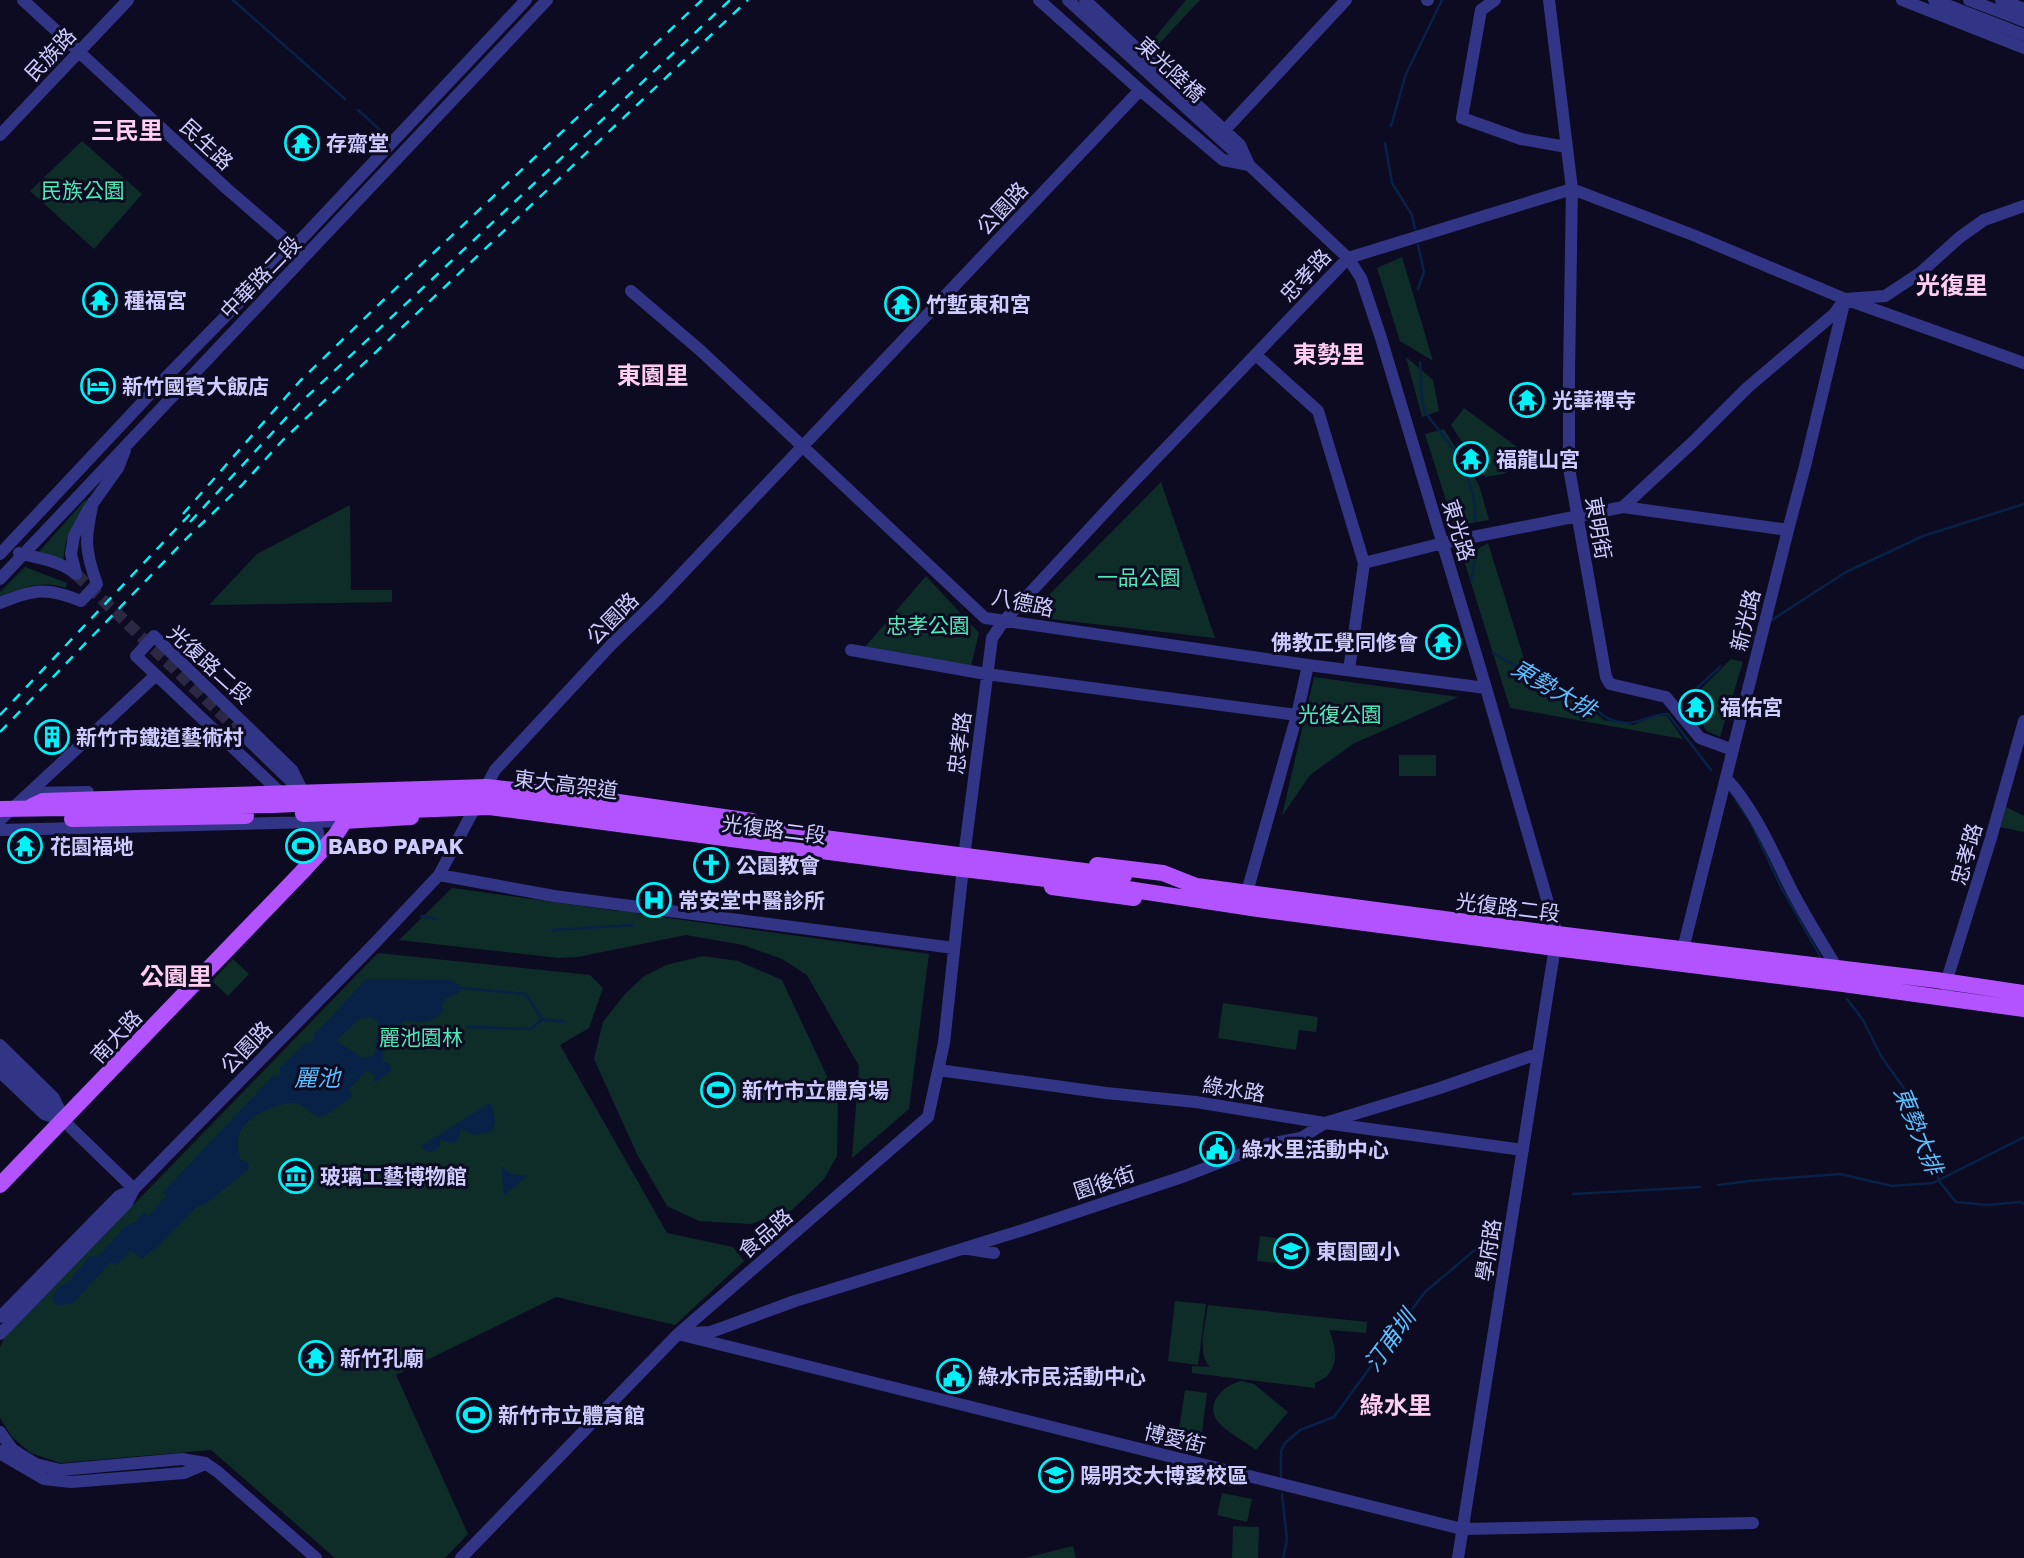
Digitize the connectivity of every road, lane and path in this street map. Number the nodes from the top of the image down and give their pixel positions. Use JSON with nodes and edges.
{"nodes":[{"id":1,"x":23,"y":0,"type":"edge"},
{"id":2,"x":128,"y":0,"type":"edge"},
{"id":3,"x":526,"y":0,"type":"edge"},
{"id":4,"x":547,"y":0,"type":"edge"},
{"id":5,"x":1039,"y":0,"type":"edge"},
{"id":6,"x":1068,"y":0,"type":"edge"},
{"id":7,"x":1085,"y":0,"type":"edge"},
{"id":8,"x":1346,"y":0,"type":"edge"},
{"id":9,"x":1495,"y":0,"type":"edge"},
{"id":10,"x":1549,"y":0,"type":"edge"},
{"id":11,"x":1902,"y":0,"type":"edge"},
{"id":12,"x":1934,"y":0,"type":"edge"},
{"id":13,"x":1969,"y":0,"type":"edge"},
{"id":14,"x":2001,"y":0,"type":"edge"},
{"id":15,"x":2024,"y":9,"type":"edge"},
{"id":16,"x":2024,"y":21,"type":"edge"},
{"id":17,"x":1064,"y":23,"type":"junction"},
{"id":18,"x":2024,"y":35,"type":"edge"},
{"id":19,"x":2024,"y":48,"type":"edge"},
{"id":20,"x":78,"y":51,"type":"junction"},
{"id":21,"x":1140,"y":90,"type":"junction"},
{"id":22,"x":1224,"y":131,"type":"junction"},
{"id":23,"x":0,"y":135,"type":"edge"},
{"id":24,"x":1567,"y":147,"type":"junction"},
{"id":25,"x":1249,"y":164,"type":"junction"},
{"id":26,"x":1572,"y":189,"type":"junction"},
{"id":27,"x":2024,"y":206,"type":"edge"},
{"id":28,"x":294,"y":246,"type":"junction"},
{"id":29,"x":305,"y":258,"type":"junction"},
{"id":30,"x":1348,"y":258,"type":"junction"},
{"id":31,"x":631,"y":290,"type":"dead end"},
{"id":32,"x":1845,"y":299,"type":"junction"},
{"id":33,"x":1256,"y":355,"type":"junction"},
{"id":34,"x":2024,"y":363,"type":"edge"},
{"id":35,"x":127,"y":443,"type":"junction"},
{"id":36,"x":801,"y":446,"type":"junction"},
{"id":37,"x":93,"y":502,"type":"junction"},
{"id":38,"x":1623,"y":507,"type":"junction"},
{"id":39,"x":1576,"y":516,"type":"junction"},
{"id":40,"x":1788,"y":530,"type":"junction"},
{"id":41,"x":1443,"y":543,"type":"junction"},
{"id":42,"x":2,"y":550,"type":"edge"},
{"id":43,"x":24,"y":555,"type":"junction"},
{"id":44,"x":1364,"y":563,"type":"junction"},
{"id":45,"x":0,"y":579,"type":"edge"},
{"id":46,"x":0,"y":603,"type":"edge"},
{"id":47,"x":1003,"y":622,"type":"junction"},
{"id":48,"x":851,"y":650,"type":"dead end"},
{"id":49,"x":1308,"y":665,"type":"junction"},
{"id":50,"x":1349,"y":670,"type":"junction"},
{"id":51,"x":986,"y":674,"type":"junction"},
{"id":52,"x":156,"y":675,"type":"junction"},
{"id":53,"x":1486,"y":688,"type":"junction"},
{"id":54,"x":1297,"y":715,"type":"junction"},
{"id":55,"x":2024,"y":721,"type":"edge"},
{"id":56,"x":240,"y":733,"type":"tunnel mouth"},
{"id":57,"x":1733,"y":750,"type":"junction"},
{"id":58,"x":1726,"y":778,"type":"junction"},
{"id":59,"x":487,"y":787,"type":"junction"},
{"id":60,"x":367,"y":790,"type":"junction"},
{"id":61,"x":303,"y":792,"type":"junction"},
{"id":62,"x":281,"y":793,"type":"junction"},
{"id":63,"x":27,"y":801,"type":"junction"},
{"id":64,"x":0,"y":809,"type":"edge"},
{"id":65,"x":472,"y":814,"type":"junction"},
{"id":66,"x":0,"y":820,"type":"edge"},
{"id":67,"x":587,"y":820,"type":"junction"},
{"id":68,"x":344,"y":821,"type":"junction"},
{"id":69,"x":312,"y":822,"type":"junction"},
{"id":70,"x":280,"y":823,"type":"junction"},
{"id":71,"x":0,"y":830,"type":"edge"},
{"id":72,"x":965,"y":849,"type":"junction"},
{"id":73,"x":319,"y":853,"type":"junction"},
{"id":74,"x":439,"y":875,"type":"junction"},
{"id":75,"x":962,"y":876,"type":"junction"},
{"id":76,"x":1123,"y":882,"type":"junction"},
{"id":77,"x":1247,"y":892,"type":"junction"},
{"id":78,"x":1197,"y":893,"type":"junction"},
{"id":79,"x":1556,"y":941,"type":"junction"},
{"id":80,"x":954,"y":948,"type":"junction"},
{"id":81,"x":1683,"y":949,"type":"junction"},
{"id":82,"x":1837,"y":968,"type":"junction"},
{"id":83,"x":1815,"y":973,"type":"junction"},
{"id":84,"x":1947,"y":989,"type":"junction"},
{"id":85,"x":2024,"y":993,"type":"edge"},
{"id":86,"x":2024,"y":1009,"type":"edge"},
{"id":87,"x":0,"y":1045,"type":"edge"},
{"id":88,"x":1537,"y":1054,"type":"junction"},
{"id":89,"x":0,"y":1059,"type":"edge"},
{"id":90,"x":938,"y":1070,"type":"junction"},
{"id":91,"x":0,"y":1072,"type":"edge"},
{"id":92,"x":64,"y":1120,"type":"junction"},
{"id":93,"x":1325,"y":1123,"type":"junction"},
{"id":94,"x":1522,"y":1150,"type":"junction"},
{"id":95,"x":0,"y":1185,"type":"edge"},
{"id":96,"x":134,"y":1189,"type":"junction"},
{"id":97,"x":964,"y":1248,"type":"junction"},
{"id":98,"x":994,"y":1253,"type":"dead end"},
{"id":99,"x":0,"y":1317,"type":"edge"},
{"id":100,"x":0,"y":1334,"type":"edge"},
{"id":101,"x":678,"y":1334,"type":"junction"},
{"id":102,"x":0,"y":1432,"type":"edge"},
{"id":103,"x":0,"y":1451,"type":"edge"},
{"id":104,"x":205,"y":1464,"type":"junction"},
{"id":105,"x":1753,"y":1523,"type":"dead end"},
{"id":106,"x":1462,"y":1529,"type":"junction"},
{"id":107,"x":316,"y":1558,"type":"edge"},
{"id":108,"x":461,"y":1558,"type":"edge"},
{"id":109,"x":1458,"y":1558,"type":"edge"}],
"edges":[{"from":1,"to":20,"type":"street","name":"民生路"},
{"from":2,"to":20,"type":"street","name":"民族路"},
{"from":3,"to":28,"type":"street","name":"中華路二段"},
{"from":4,"to":29,"type":"street","name":"中華路二段"},
{"from":5,"to":17,"type":"street","name":"東光路"},
{"from":6,"to":25,"type":"street","name":"東光陸橋","bridge":true},
{"from":7,"to":17,"type":"street"},
{"from":7,"to":22,"type":"street","name":"東光路"},
{"from":8,"to":22,"type":"street"},
{"from":9,"to":24,"type":"street"},
{"from":10,"to":24,"type":"street","name":"東明街"},
{"from":11,"to":19,"type":"street"},
{"from":12,"to":18,"type":"street"},
{"from":13,"to":16,"type":"street"},
{"from":14,"to":15,"type":"street"},
{"from":17,"to":21,"type":"street","name":"東光路"},
{"from":20,"to":23,"type":"street","name":"民族路"},
{"from":20,"to":28,"type":"street","name":"民生路"},
{"from":21,"to":25,"type":"street","name":"東光路"},
{"from":21,"to":36,"type":"street","name":"公園路"},
{"from":22,"to":25,"type":"street","name":"東光路"},
{"from":24,"to":26,"type":"street","name":"東明街"},
{"from":25,"to":30,"type":"street","name":"東光路"},
{"from":26,"to":30,"type":"street","name":"忠孝路"},
{"from":26,"to":32,"type":"street"},
{"from":26,"to":39,"type":"street","name":"東明街"},
{"from":27,"to":32,"type":"street"},
{"from":28,"to":29,"type":"street","name":"民生路"},
{"from":28,"to":42,"type":"street","name":"中華路二段"},
{"from":29,"to":35,"type":"street","name":"中華路二段"},
{"from":30,"to":33,"type":"street","name":"忠孝路"},
{"from":30,"to":41,"type":"street","name":"東光路"},
{"from":31,"to":36,"type":"street","name":"八德路"},
{"from":32,"to":34,"type":"street"},
{"from":32,"to":38,"type":"street"},
{"from":32,"to":40,"type":"street","name":"新光路"},
{"from":33,"to":44,"type":"street"},
{"from":33,"to":47,"type":"street","name":"忠孝路"},
{"from":35,"to":37,"type":"street"},
{"from":35,"to":43,"type":"street","name":"中華路二段"},
{"from":36,"to":47,"type":"street","name":"八德路"},
{"from":36,"to":59,"type":"street","name":"公園路"},
{"from":37,"to":43,"type":"street"},
{"from":37,"to":46,"type":"street"},
{"from":38,"to":39,"type":"street"},
{"from":38,"to":40,"type":"street"},
{"from":39,"to":41,"type":"street"},
{"from":39,"to":57,"type":"street","name":"東明街"},
{"from":40,"to":57,"type":"street","name":"新光路"},
{"from":41,"to":44,"type":"street"},
{"from":41,"to":53,"type":"street","name":"東光路"},
{"from":42,"to":43,"type":"street"},
{"from":43,"to":45,"type":"street","name":"中華路二段"},
{"from":44,"to":50,"type":"street"},
{"from":47,"to":49,"type":"street","name":"八德路"},
{"from":47,"to":51,"type":"street","name":"忠孝路"},
{"from":48,"to":51,"type":"street"},
{"from":49,"to":50,"type":"street","name":"八德路"},
{"from":49,"to":54,"type":"street"},
{"from":50,"to":53,"type":"street","name":"八德路"},
{"from":51,"to":54,"type":"street"},
{"from":51,"to":72,"type":"street","name":"忠孝路"},
{"from":52,"to":61,"type":"street","name":"光復路二段"},
{"from":52,"to":62,"type":"street","name":"光復路二段"},
{"from":52,"to":63,"type":"street"},
{"from":53,"to":79,"type":"street","name":"東光路"},
{"from":54,"to":77,"type":"street"},
{"from":55,"to":84,"type":"street","name":"忠孝路"},
{"from":56,"to":61,"type":"street","name":"光復路二段"},
{"from":57,"to":58,"type":"street","name":"新光路"},
{"from":58,"to":81,"type":"street","name":"新光路"},
{"from":58,"to":82,"type":"street"},
{"from":59,"to":60,"type":"main road","name":"光復路二段"},
{"from":59,"to":65,"type":"street","name":"公園路"},
{"from":59,"to":72,"type":"main road","name":"光復路二段"},
{"from":60,"to":61,"type":"main road","name":"光復路二段"},
{"from":60,"to":68,"type":"main road"},
{"from":61,"to":62,"type":"main road","name":"光復路二段"},
{"from":61,"to":68,"type":"street"},
{"from":62,"to":63,"type":"main road"},
{"from":62,"to":69,"type":"street","name":"光復路二段"},
{"from":62,"to":70,"type":"street"},
{"from":63,"to":64,"type":"main road","name":"東大高架道","bridge":true},
{"from":63,"to":66,"type":"street"},
{"from":63,"to":76,"type":"main road","name":"東大高架道","bridge":true},
{"from":65,"to":68,"type":"main road","name":"光復路二段"},
{"from":65,"to":74,"type":"street","name":"公園路"},
{"from":65,"to":75,"type":"main road","name":"光復路二段"},
{"from":66,"to":67,"type":"main road","name":"東大高架道","bridge":true},
{"from":67,"to":75,"type":"main road","bridge":true},
{"from":67,"to":76,"type":"main road","name":"東大高架道","bridge":true},
{"from":68,"to":69,"type":"street","name":"光復路二段"},
{"from":68,"to":73,"type":"main road","name":"南大路"},
{"from":69,"to":70,"type":"street"},
{"from":69,"to":73,"type":"street"},
{"from":70,"to":71,"type":"street"},
{"from":72,"to":75,"type":"street","name":"忠孝路"},
{"from":72,"to":78,"type":"main road","name":"光復路二段"},
{"from":73,"to":92,"type":"main road","name":"南大路"},
{"from":74,"to":80,"type":"street"},
{"from":74,"to":96,"type":"street","name":"公園路"},
{"from":75,"to":78,"type":"main road","name":"光復路二段"},
{"from":75,"to":80,"type":"street","name":"食品路"},
{"from":76,"to":78,"type":"main road","name":"光復路二段"},
{"from":77,"to":78,"type":"main road","name":"光復路二段"},
{"from":77,"to":79,"type":"main road","name":"光復路二段"},
{"from":78,"to":79,"type":"main road","name":"光復路二段"},
{"from":79,"to":81,"type":"main road","name":"光復路二段"},
{"from":79,"to":83,"type":"main road","name":"光復路二段"},
{"from":79,"to":88,"type":"street","name":"學府路"},
{"from":80,"to":90,"type":"street","name":"食品路"},
{"from":81,"to":83,"type":"main road","name":"光復路二段"},
{"from":82,"to":83,"type":"main road"},
{"from":82,"to":84,"type":"main road"},
{"from":83,"to":84,"type":"main road"},
{"from":84,"to":85,"type":"main road"},
{"from":84,"to":86,"type":"main road"},
{"from":87,"to":92,"type":"street"},
{"from":88,"to":93,"type":"street","name":"園後街"},
{"from":88,"to":94,"type":"street","name":"學府路"},
{"from":89,"to":92,"type":"street"},
{"from":90,"to":93,"type":"street","name":"綠水路"},
{"from":90,"to":101,"type":"street","name":"食品路"},
{"from":91,"to":92,"type":"street"},
{"from":92,"to":95,"type":"main road","name":"南大路"},
{"from":92,"to":96,"type":"street"},
{"from":93,"to":94,"type":"street","name":"綠水路"},
{"from":93,"to":97,"type":"street","name":"園後街"},
{"from":94,"to":106,"type":"street","name":"學府路"},
{"from":96,"to":99,"type":"street","name":"公園路"},
{"from":96,"to":100,"type":"street","name":"公園路"},
{"from":97,"to":98,"type":"street"},
{"from":97,"to":101,"type":"street","name":"園後街"},
{"from":101,"to":106,"type":"street","name":"博愛街"},
{"from":101,"to":108,"type":"street","name":"食品路"},
{"from":102,"to":104,"type":"street"},
{"from":103,"to":104,"type":"street"},
{"from":104,"to":107,"type":"street"},
{"from":105,"to":106,"type":"street","name":"博愛街"},
{"from":106,"to":109,"type":"street","name":"學府路"}]}
